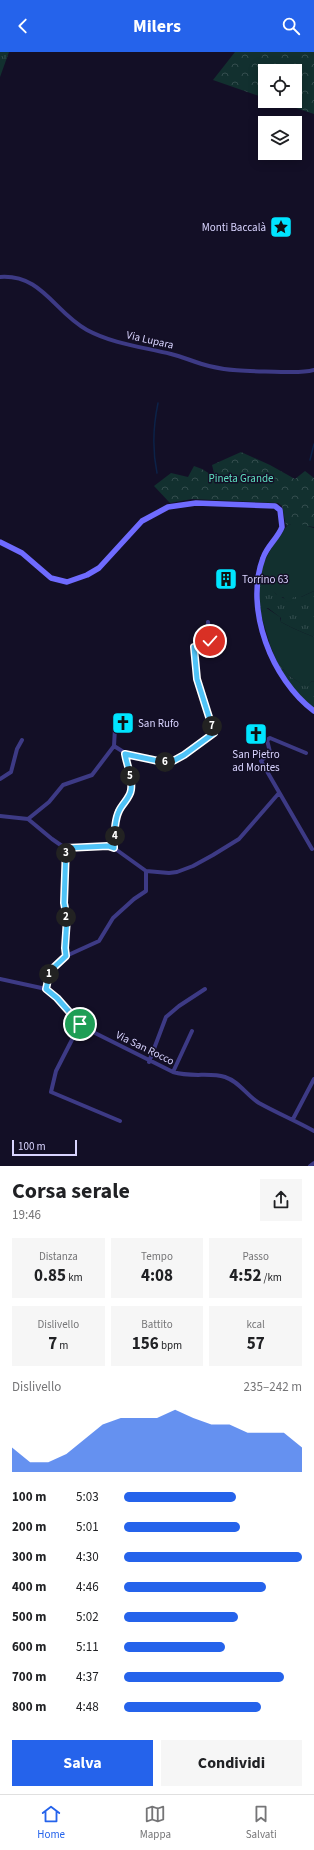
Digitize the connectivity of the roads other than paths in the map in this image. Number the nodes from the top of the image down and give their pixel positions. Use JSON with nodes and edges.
{"nodes":[{"id":1,"x":0,"y":277,"type":"edge"},
{"id":2,"x":314,"y":370,"type":"edge"},
{"id":3,"x":0,"y":542,"type":"edge"},
{"id":4,"x":208,"y":622,"type":"dead end"},
{"id":5,"x":314,"y":712,"type":"edge"},
{"id":6,"x":115,"y":728,"type":"dead end"},
{"id":7,"x":22,"y":740,"type":"dead end"},
{"id":8,"x":114,"y":746,"type":"junction"},
{"id":9,"x":306,"y":753,"type":"dead end"},
{"id":10,"x":125,"y":754,"type":"junction"},
{"id":11,"x":0,"y":779,"type":"edge"},
{"id":12,"x":279,"y":794,"type":"junction"},
{"id":13,"x":0,"y":816,"type":"edge"},
{"id":14,"x":28,"y":819,"type":"junction"},
{"id":15,"x":66,"y":848,"type":"junction"},
{"id":16,"x":114,"y":848,"type":"junction"},
{"id":17,"x":312,"y":849,"type":"dead end"},
{"id":18,"x":146,"y":871,"type":"junction"},
{"id":19,"x":66,"y":956,"type":"junction"},
{"id":20,"x":0,"y":980,"type":"edge"},
{"id":21,"x":46,"y":989,"type":"junction"},
{"id":22,"x":205,"y":989,"type":"dead end"},
{"id":23,"x":80,"y":1024,"type":"junction"},
{"id":24,"x":192,"y":1031,"type":"dead end"},
{"id":25,"x":149,"y":1062,"type":"junction"},
{"id":26,"x":173,"y":1072,"type":"junction"},
{"id":27,"x":314,"y":1079,"type":"edge"},
{"id":28,"x":293,"y":1119,"type":"junction"},
{"id":29,"x":120,"y":1121,"type":"dead end"},
{"id":30,"x":314,"y":1131,"type":"edge"},
{"id":31,"x":314,"y":1163,"type":"edge"},
{"id":32,"x":310,"y":1166,"type":"edge"}],
"edges":[{"from":1,"to":2,"type":"street","name":"Via Lupara"},
{"from":3,"to":5,"type":"street"},
{"from":4,"to":10,"type":"street"},
{"from":6,"to":8,"type":"street"},
{"from":7,"to":11,"type":"street"},
{"from":8,"to":10,"type":"street"},
{"from":8,"to":14,"type":"street"},
{"from":9,"to":12,"type":"street"},
{"from":10,"to":16,"type":"street"},
{"from":12,"to":17,"type":"street"},
{"from":12,"to":18,"type":"street"},
{"from":13,"to":14,"type":"street"},
{"from":14,"to":15,"type":"street"},
{"from":15,"to":16,"type":"street"},
{"from":15,"to":19,"type":"street"},
{"from":16,"to":18,"type":"street"},
{"from":18,"to":19,"type":"street"},
{"from":19,"to":21,"type":"street"},
{"from":20,"to":21,"type":"street"},
{"from":21,"to":23,"type":"street","name":"Via San Rocco"},
{"from":22,"to":25,"type":"street"},
{"from":23,"to":25,"type":"street","name":"Via San Rocco"},
{"from":23,"to":29,"type":"street"},
{"from":24,"to":26,"type":"street"},
{"from":25,"to":26,"type":"street","name":"Via San Rocco"},
{"from":26,"to":28,"type":"street","name":"Via San Rocco"},
{"from":27,"to":28,"type":"street"},
{"from":28,"to":30,"type":"street","name":"Via San Rocco"},
{"from":31,"to":32,"type":"street"}]}
